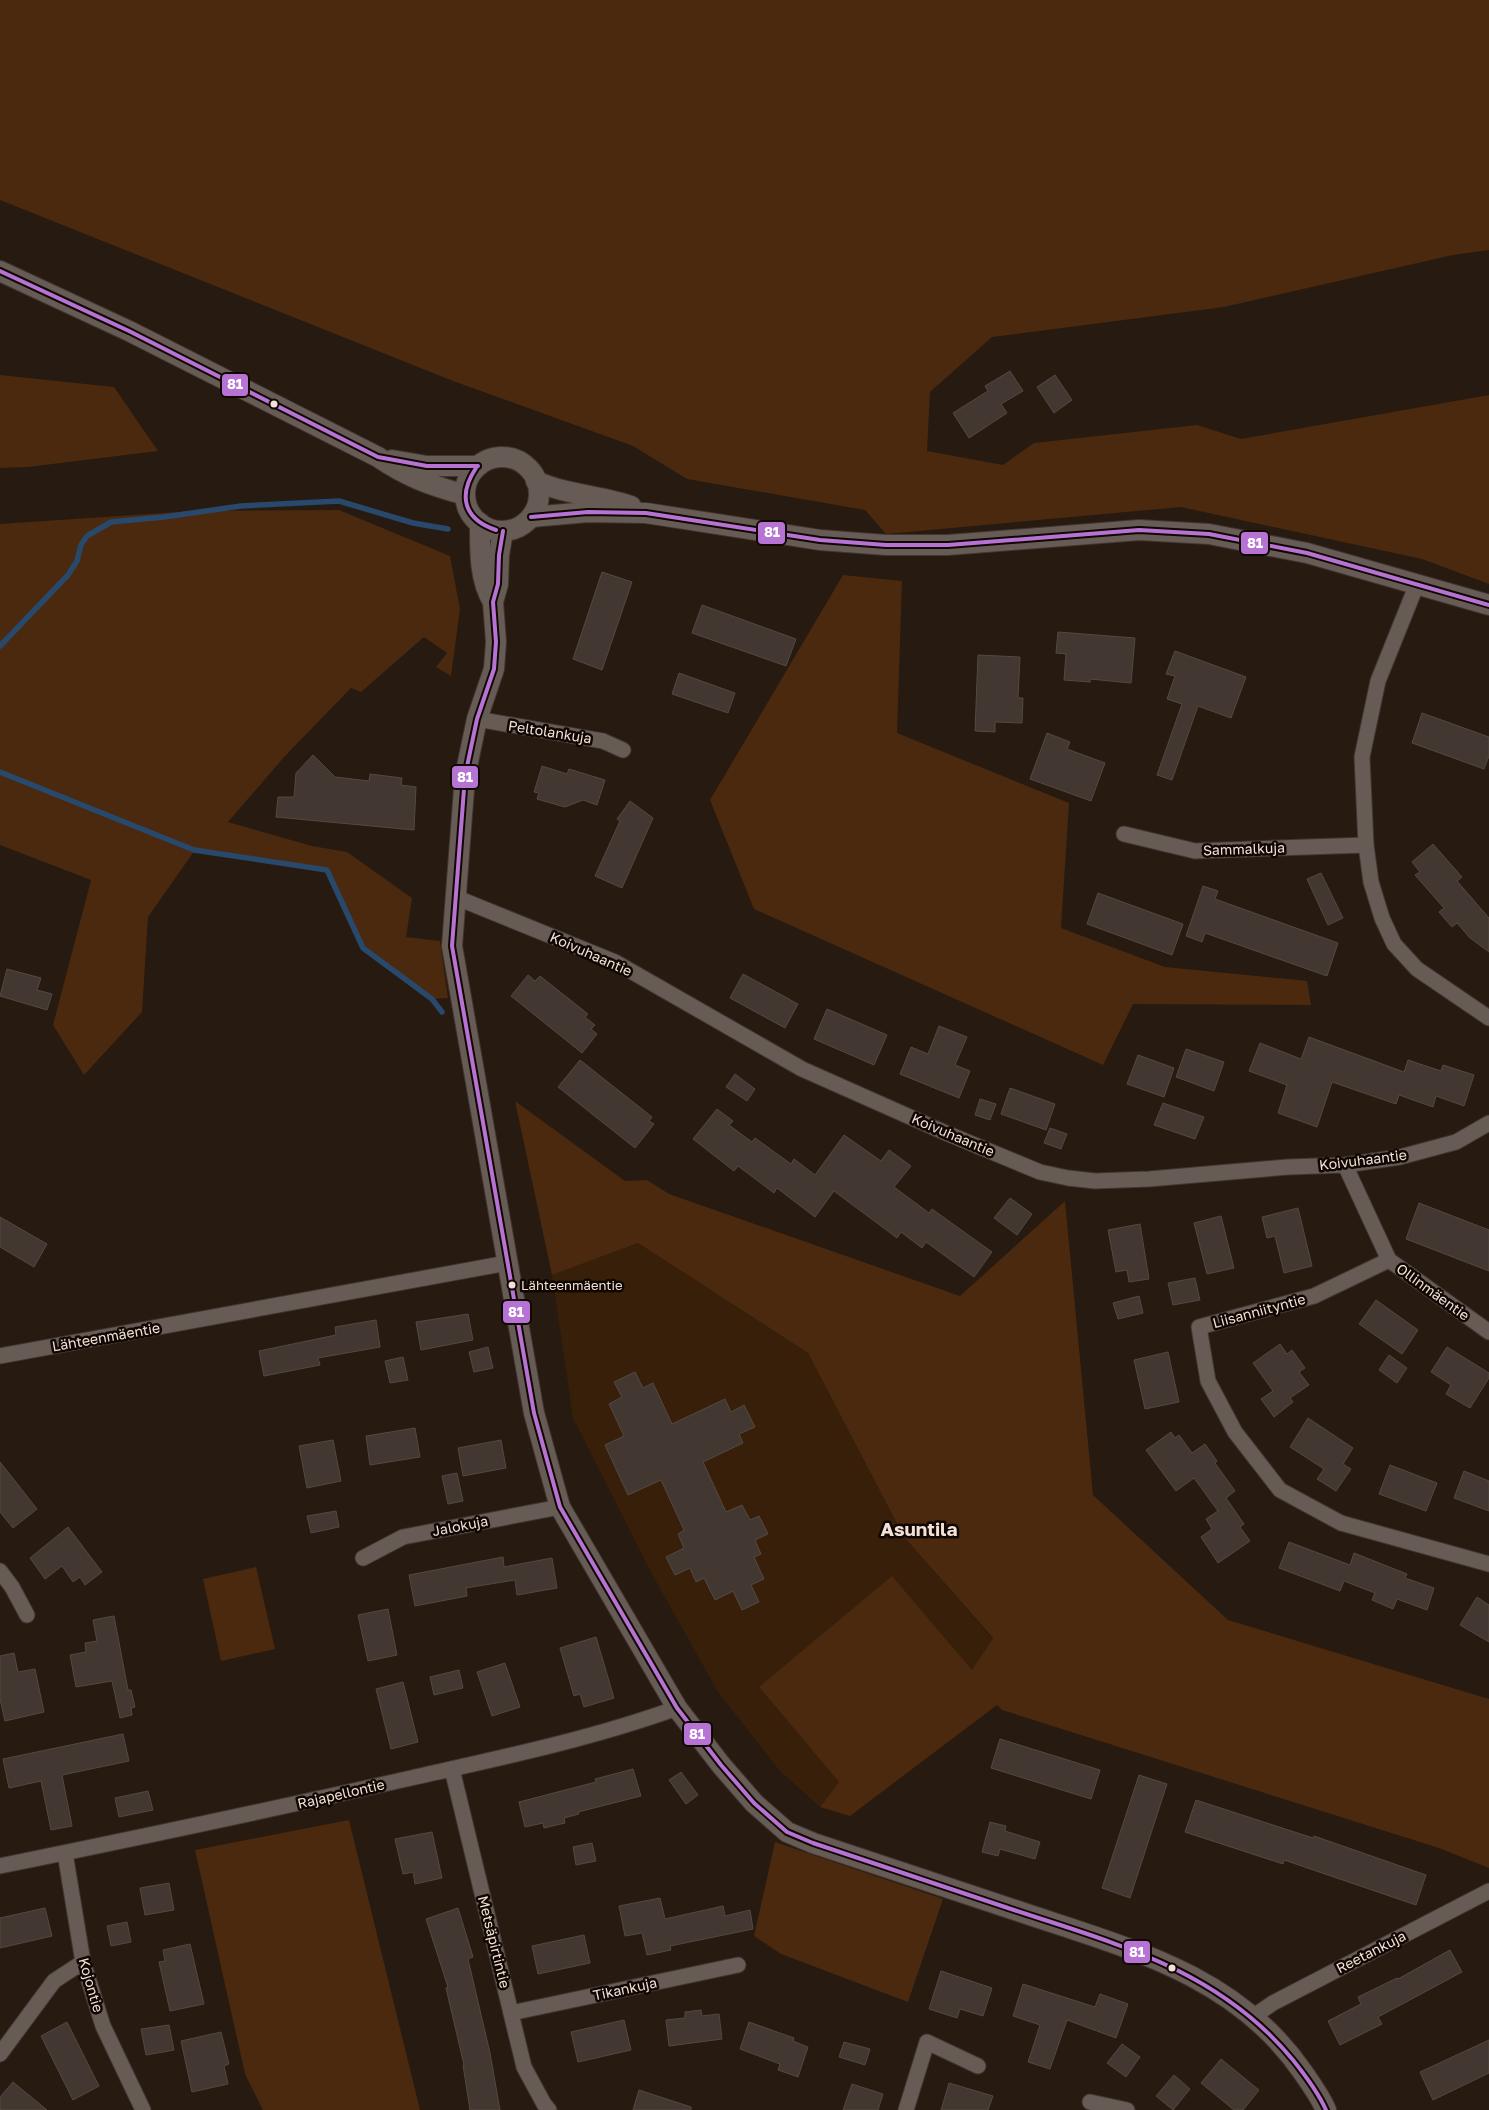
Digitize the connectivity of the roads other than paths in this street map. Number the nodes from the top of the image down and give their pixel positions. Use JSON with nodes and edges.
{"nodes":[{"id":1,"x":0,"y":271,"type":"edge"},
{"id":2,"x":378,"y":457,"type":"junction"},
{"id":3,"x":478,"y":466,"type":"junction"},
{"id":4,"x":536,"y":481,"type":"junction"},
{"id":5,"x":465,"y":495,"type":"junction"},
{"id":6,"x":646,"y":513,"type":"junction"},
{"id":7,"x":531,"y":517,"type":"junction"},
{"id":8,"x":480,"y":523,"type":"junction"},
{"id":9,"x":503,"y":530,"type":"junction"},
{"id":10,"x":1417,"y":584,"type":"junction"},
{"id":11,"x":494,"y":602,"type":"junction"},
{"id":12,"x":1489,"y":605,"type":"edge"},
{"id":13,"x":477,"y":719,"type":"junction"},
{"id":14,"x":623,"y":750,"type":"dead end"},
{"id":15,"x":1124,"y":834,"type":"dead end"},
{"id":16,"x":1366,"y":845,"type":"junction"},
{"id":17,"x":455,"y":897,"type":"junction"},
{"id":18,"x":1489,"y":1018,"type":"edge"},
{"id":19,"x":1489,"y":1123,"type":"edge"},
{"id":20,"x":1345,"y":1165,"type":"junction"},
{"id":21,"x":1389,"y":1260,"type":"junction"},
{"id":22,"x":508,"y":1263,"type":"junction"},
{"id":23,"x":1489,"y":1332,"type":"edge"},
{"id":24,"x":0,"y":1356,"type":"edge"},
{"id":25,"x":560,"y":1507,"type":"junction"},
{"id":26,"x":363,"y":1558,"type":"dead end"},
{"id":27,"x":1489,"y":1564,"type":"edge"},
{"id":28,"x":0,"y":1571,"type":"edge"},
{"id":29,"x":27,"y":1615,"type":"dead end"},
{"id":30,"x":678,"y":1708,"type":"junction"},
{"id":31,"x":452,"y":1769,"type":"junction"},
{"id":32,"x":65,"y":1853,"type":"junction"},
{"id":33,"x":0,"y":1866,"type":"edge"},
{"id":34,"x":1489,"y":1891,"type":"edge"},
{"id":35,"x":83,"y":1962,"type":"junction"},
{"id":36,"x":738,"y":1966,"type":"dead end"},
{"id":37,"x":511,"y":2013,"type":"junction"},
{"id":38,"x":1254,"y":2016,"type":"junction"},
{"id":39,"x":0,"y":2054,"type":"edge"},
{"id":40,"x":978,"y":2066,"type":"dead end"},
{"id":41,"x":1090,"y":2102,"type":"dead end"},
{"id":42,"x":143,"y":2110,"type":"edge"},
{"id":43,"x":549,"y":2110,"type":"edge"},
{"id":44,"x":906,"y":2110,"type":"edge"},
{"id":45,"x":1127,"y":2110,"type":"edge"},
{"id":46,"x":1326,"y":2110,"type":"edge"}],
"edges":[{"from":1,"to":2,"type":"street"},
{"from":2,"to":3,"type":"street"},
{"from":2,"to":5,"type":"street"},
{"from":3,"to":4,"type":"street"},
{"from":3,"to":5,"type":"street"},
{"from":4,"to":6,"type":"street"},
{"from":4,"to":7,"type":"street"},
{"from":5,"to":8,"type":"street"},
{"from":6,"to":7,"type":"street"},
{"from":6,"to":10,"type":"street"},
{"from":7,"to":9,"type":"street"},
{"from":8,"to":9,"type":"street"},
{"from":8,"to":11,"type":"street"},
{"from":9,"to":11,"type":"street"},
{"from":10,"to":12,"type":"street"},
{"from":10,"to":16,"type":"street"},
{"from":11,"to":13,"type":"street"},
{"from":13,"to":14,"type":"street","name":"Peltolankuja"},
{"from":13,"to":17,"type":"street"},
{"from":15,"to":16,"type":"street","name":"Sammalkuja"},
{"from":16,"to":18,"type":"street"},
{"from":17,"to":20,"type":"street","name":"Koivuhaantie"},
{"from":17,"to":22,"type":"street"},
{"from":19,"to":20,"type":"street","name":"Koivuhaantie"},
{"from":20,"to":21,"type":"street","name":"Ollinmäentie"},
{"from":21,"to":23,"type":"street","name":"Ollinmäentie"},
{"from":21,"to":27,"type":"street","name":"Liisanniityntie"},
{"from":22,"to":24,"type":"street","name":"Lähteenmäentie"},
{"from":22,"to":25,"type":"street"},
{"from":25,"to":26,"type":"street","name":"Jalokuja"},
{"from":25,"to":30,"type":"street"},
{"from":28,"to":29,"type":"street"},
{"from":30,"to":31,"type":"street","name":"Rajapellontie"},
{"from":30,"to":38,"type":"street"},
{"from":31,"to":32,"type":"street","name":"Rajapellontie"},
{"from":31,"to":37,"type":"street","name":"Metsäpirtintie"},
{"from":32,"to":33,"type":"street","name":"Rajapellontie"},
{"from":32,"to":35,"type":"street","name":"Kojontie"},
{"from":34,"to":38,"type":"street","name":"Reetankuja"},
{"from":35,"to":39,"type":"street"},
{"from":35,"to":42,"type":"street","name":"Kojontie"},
{"from":36,"to":37,"type":"street","name":"Tikankuja"},
{"from":37,"to":43,"type":"street","name":"Metsäpirtintie"},
{"from":38,"to":46,"type":"street"},
{"from":40,"to":44,"type":"street"},
{"from":41,"to":45,"type":"street"}]}
